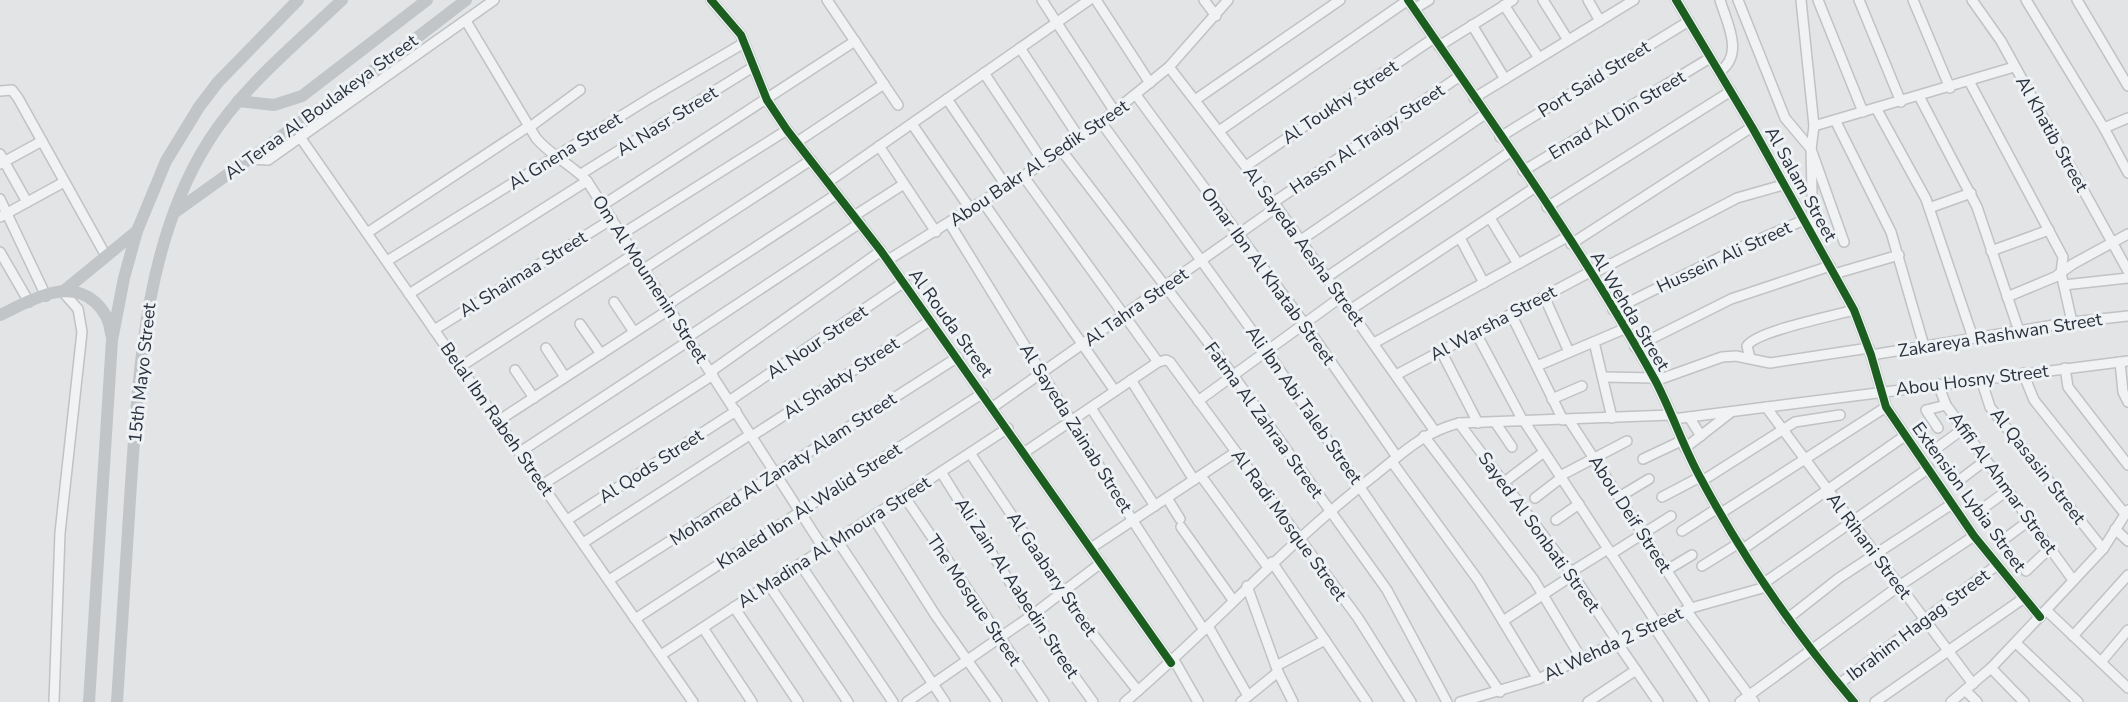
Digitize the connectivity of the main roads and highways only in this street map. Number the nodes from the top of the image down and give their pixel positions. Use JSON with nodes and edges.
{"nodes":[{"id":1,"x":298,"y":0,"type":"edge"},
{"id":2,"x":342,"y":0,"type":"edge"},
{"id":3,"x":427,"y":0,"type":"edge"},
{"id":4,"x":466,"y":0,"type":"edge"},
{"id":5,"x":238,"y":101,"type":"junction"},
{"id":6,"x":175,"y":212,"type":"junction"},
{"id":7,"x":137,"y":231,"type":"junction"},
{"id":8,"x":63,"y":291,"type":"junction"},
{"id":9,"x":0,"y":315,"type":"edge"},
{"id":10,"x":112,"y":340,"type":"junction"},
{"id":11,"x":89,"y":702,"type":"edge"},
{"id":12,"x":117,"y":702,"type":"edge"}],
"edges":[{"from":1,"to":7,"type":"main road","name":"15th Mayo Street"},
{"from":2,"to":5,"type":"main road","name":"15th Mayo Street"},
{"from":3,"to":5,"type":"main road","name":"Al Teraa Al Boulakeya Street"},
{"from":4,"to":6,"type":"main road","name":"Al Teraa Al Boulakeya Street"},
{"from":5,"to":6,"type":"main road","name":"15th Mayo Street"},
{"from":6,"to":12,"type":"main road","name":"15th Mayo Street"},
{"from":7,"to":8,"type":"main road"},
{"from":7,"to":10,"type":"main road","name":"15th Mayo Street"},
{"from":8,"to":9,"type":"main road"},
{"from":8,"to":10,"type":"main road"},
{"from":10,"to":11,"type":"main road","name":"15th Mayo Street"}]}
